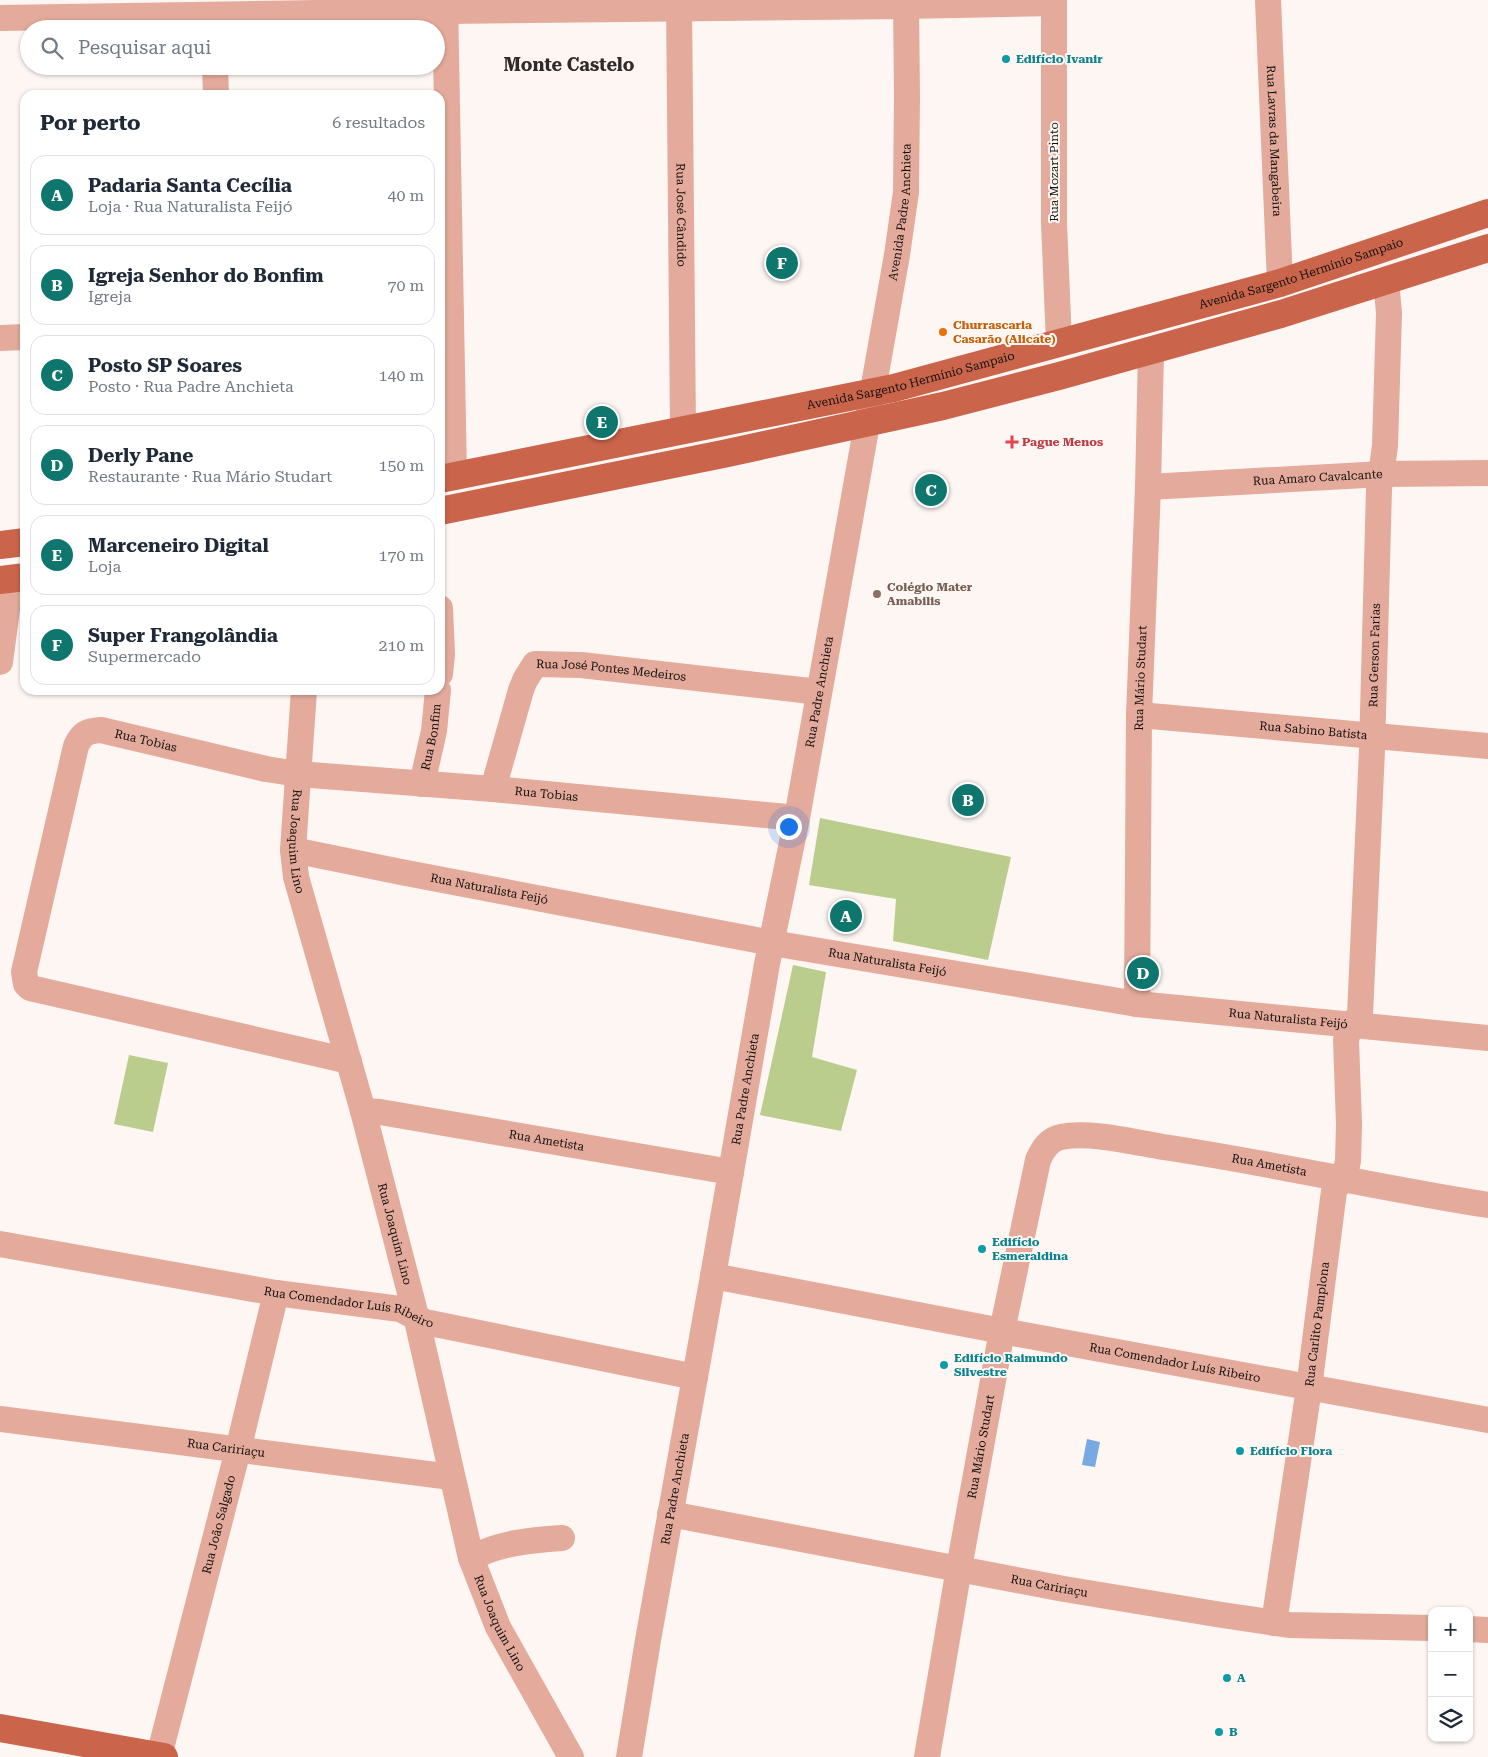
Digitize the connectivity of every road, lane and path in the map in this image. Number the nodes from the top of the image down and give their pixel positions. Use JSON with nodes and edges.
{"nodes":[{"id":1,"x":1268,"y":0,"type":"edge"},
{"id":2,"x":1054,"y":1,"type":"edge"},
{"id":3,"x":906,"y":3,"type":"edge"},
{"id":4,"x":679,"y":5,"type":"edge"},
{"id":5,"x":446,"y":6,"type":"edge"},
{"id":6,"x":215,"y":15,"type":"edge"},
{"id":7,"x":0,"y":18,"type":"edge"},
{"id":8,"x":216,"y":75,"type":"edge"},
{"id":9,"x":216,"y":90,"type":"edge"},
{"id":10,"x":1488,"y":213,"type":"edge"},
{"id":11,"x":1488,"y":248,"type":"edge"},
{"id":12,"x":1386,"y":282,"type":"junction"},
{"id":13,"x":1280,"y":283,"type":"junction"},
{"id":14,"x":446,"y":332,"type":"edge"},
{"id":15,"x":20,"y":337,"type":"edge"},
{"id":16,"x":0,"y":338,"type":"edge"},
{"id":17,"x":1059,"y":343,"type":"junction"},
{"id":18,"x":1151,"y":351,"type":"junction"},
{"id":19,"x":872,"y":392,"type":"junction"},
{"id":20,"x":868,"y":422,"type":"junction"},
{"id":21,"x":683,"y":430,"type":"junction"},
{"id":22,"x":1488,"y":473,"type":"edge"},
{"id":23,"x":1383,"y":474,"type":"junction"},
{"id":24,"x":447,"y":478,"type":"edge"},
{"id":25,"x":1148,"y":487,"type":"junction"},
{"id":26,"x":445,"y":510,"type":"edge"},
{"id":27,"x":20,"y":543,"type":"edge"},
{"id":28,"x":0,"y":545,"type":"edge"},
{"id":29,"x":12,"y":579,"type":"edge"},
{"id":30,"x":0,"y":662,"type":"edge"},
{"id":31,"x":819,"y":692,"type":"junction"},
{"id":32,"x":304,"y":695,"type":"edge"},
{"id":33,"x":438,"y":695,"type":"edge"},
{"id":34,"x":1140,"y":715,"type":"junction"},
{"id":35,"x":1372,"y":735,"type":"junction"},
{"id":36,"x":1488,"y":746,"type":"edge"},
{"id":37,"x":298,"y":774,"type":"junction"},
{"id":38,"x":422,"y":784,"type":"junction"},
{"id":39,"x":493,"y":789,"type":"junction"},
{"id":40,"x":797,"y":818,"type":"junction"},
{"id":41,"x":293,"y":850,"type":"junction"},
{"id":42,"x":772,"y":943,"type":"junction"},
{"id":43,"x":1137,"y":1004,"type":"junction"},
{"id":44,"x":1350,"y":1026,"type":"junction"},
{"id":45,"x":1488,"y":1038,"type":"edge"},
{"id":46,"x":349,"y":1061,"type":"junction"},
{"id":47,"x":363,"y":1111,"type":"junction"},
{"id":48,"x":1050,"y":1141,"type":"joint"},
{"id":49,"x":731,"y":1172,"type":"junction"},
{"id":50,"x":1342,"y":1179,"type":"junction"},
{"id":51,"x":1488,"y":1205,"type":"edge"},
{"id":52,"x":0,"y":1244,"type":"edge"},
{"id":53,"x":714,"y":1276,"type":"junction"},
{"id":54,"x":276,"y":1293,"type":"junction"},
{"id":55,"x":416,"y":1316,"type":"junction"},
{"id":56,"x":1002,"y":1331,"type":"junction"},
{"id":57,"x":695,"y":1377,"type":"junction"},
{"id":58,"x":1309,"y":1388,"type":"junction"},
{"id":59,"x":0,"y":1419,"type":"edge"},
{"id":60,"x":1488,"y":1420,"type":"edge"},
{"id":61,"x":238,"y":1450,"type":"junction"},
{"id":62,"x":451,"y":1477,"type":"junction"},
{"id":63,"x":670,"y":1514,"type":"junction"},
{"id":64,"x":562,"y":1538,"type":"dead end"},
{"id":65,"x":471,"y":1558,"type":"junction"},
{"id":66,"x":959,"y":1568,"type":"junction"},
{"id":67,"x":1274,"y":1622,"type":"junction"},
{"id":68,"x":1428,"y":1628,"type":"edge"},
{"id":69,"x":1473,"y":1629,"type":"edge"},
{"id":70,"x":1488,"y":1630,"type":"edge"},
{"id":71,"x":0,"y":1728,"type":"edge"},
{"id":72,"x":161,"y":1757,"type":"edge"},
{"id":73,"x":571,"y":1757,"type":"edge"},
{"id":74,"x":628,"y":1757,"type":"edge"},
{"id":75,"x":927,"y":1757,"type":"edge"}],
"edges":[{"from":1,"to":13,"type":"street","name":"Rua Lavras da Mangabeira"},
{"from":2,"to":3,"type":"street"},
{"from":2,"to":17,"type":"street","name":"Rua Mozart Pinto"},
{"from":3,"to":4,"type":"street"},
{"from":3,"to":19,"type":"street","name":"Avenida Padre Anchieta"},
{"from":4,"to":5,"type":"street"},
{"from":4,"to":21,"type":"street","name":"Rua José Cândido"},
{"from":5,"to":6,"type":"street"},
{"from":5,"to":14,"type":"street"},
{"from":6,"to":7,"type":"street"},
{"from":8,"to":9,"type":"street"},
{"from":10,"to":13,"type":"main road","name":"Avenida Sargento Hermínio Sampaio"},
{"from":11,"to":12,"type":"main road"},
{"from":12,"to":18,"type":"main road"},
{"from":12,"to":23,"type":"street","name":"Rua Gerson Farias"},
{"from":13,"to":17,"type":"main road","name":"Avenida Sargento Hermínio Sampaio"},
{"from":14,"to":24,"type":"street"},
{"from":15,"to":16,"type":"street"},
{"from":17,"to":19,"type":"main road","name":"Avenida Sargento Hermínio Sampaio"},
{"from":18,"to":20,"type":"main road"},
{"from":18,"to":25,"type":"street","name":"Rua Mário Studart"},
{"from":19,"to":20,"type":"street","name":"Avenida Padre Anchieta"},
{"from":19,"to":21,"type":"main road","name":"Avenida Sargento Hermínio Sampaio"},
{"from":20,"to":26,"type":"main road"},
{"from":20,"to":31,"type":"street","name":"Rua Padre Anchieta"},
{"from":21,"to":24,"type":"main road","name":"Avenida Sargento Hermínio Sampaio"},
{"from":22,"to":23,"type":"street","name":"Rua Amaro Cavalcante"},
{"from":23,"to":25,"type":"street","name":"Rua Amaro Cavalcante"},
{"from":23,"to":35,"type":"street","name":"Rua Gerson Farias"},
{"from":25,"to":34,"type":"street","name":"Rua Mário Studart"},
{"from":27,"to":28,"type":"main road"},
{"from":29,"to":30,"type":"street"},
{"from":31,"to":39,"type":"street","name":"Rua José Pontes Medeiros"},
{"from":31,"to":40,"type":"street","name":"Rua Padre Anchieta"},
{"from":32,"to":37,"type":"street","name":"Rua Joaquim Lino"},
{"from":33,"to":38,"type":"street","name":"Rua Bonfim"},
{"from":34,"to":35,"type":"street","name":"Rua Sabino Batista"},
{"from":34,"to":43,"type":"street","name":"Rua Mário Studart"},
{"from":35,"to":36,"type":"street","name":"Rua Sabino Batista"},
{"from":35,"to":44,"type":"street","name":"Rua Gerson Farias"},
{"from":37,"to":38,"type":"street","name":"Rua Tobias"},
{"from":37,"to":41,"type":"street","name":"Rua Joaquim Lino"},
{"from":37,"to":46,"type":"street","name":"Rua Tobias"},
{"from":38,"to":39,"type":"street","name":"Rua Tobias"},
{"from":39,"to":40,"type":"street","name":"Rua Tobias"},
{"from":40,"to":42,"type":"street","name":"Rua Padre Anchieta"},
{"from":41,"to":42,"type":"street","name":"Rua Naturalista Feijó"},
{"from":41,"to":46,"type":"street","name":"Rua Joaquim Lino"},
{"from":42,"to":43,"type":"street","name":"Rua Naturalista Feijó"},
{"from":42,"to":49,"type":"street","name":"Rua Padre Anchieta"},
{"from":43,"to":44,"type":"street","name":"Rua Naturalista Feijó"},
{"from":44,"to":45,"type":"street","name":"Rua Naturalista Feijó"},
{"from":44,"to":50,"type":"street","name":"Rua Carlito Pamplona"},
{"from":46,"to":47,"type":"street","name":"Rua Joaquim Lino"},
{"from":47,"to":49,"type":"street","name":"Rua Ametista"},
{"from":47,"to":55,"type":"street","name":"Rua Joaquim Lino"},
{"from":48,"to":50,"type":"street","name":"Rua Ametista"},
{"from":48,"to":56,"type":"street","name":"Rua Mário Studart"},
{"from":49,"to":53,"type":"street","name":"Rua Padre Anchieta"},
{"from":50,"to":51,"type":"street","name":"Rua Ametista"},
{"from":50,"to":58,"type":"street","name":"Rua Carlito Pamplona"},
{"from":52,"to":54,"type":"street","name":"Rua Comendador Luís Ribeiro"},
{"from":53,"to":56,"type":"street","name":"Rua Comendador Luís Ribeiro"},
{"from":53,"to":57,"type":"street","name":"Rua Padre Anchieta"},
{"from":54,"to":55,"type":"street","name":"Rua Comendador Luís Ribeiro"},
{"from":54,"to":61,"type":"street","name":"Rua João Salgado"},
{"from":55,"to":57,"type":"street","name":"Rua Comendador Luís Ribeiro"},
{"from":55,"to":62,"type":"street","name":"Rua Joaquim Lino"},
{"from":56,"to":58,"type":"street","name":"Rua Comendador Luís Ribeiro"},
{"from":56,"to":66,"type":"street","name":"Rua Mário Studart"},
{"from":57,"to":63,"type":"street","name":"Rua Padre Anchieta"},
{"from":58,"to":60,"type":"street","name":"Rua Comendador Luís Ribeiro"},
{"from":58,"to":67,"type":"street","name":"Rua Carlito Pamplona"},
{"from":59,"to":61,"type":"street","name":"Rua Caririaçu"},
{"from":61,"to":62,"type":"street","name":"Rua Caririaçu"},
{"from":61,"to":72,"type":"street","name":"Rua João Salgado"},
{"from":62,"to":65,"type":"street","name":"Rua Joaquim Lino"},
{"from":63,"to":66,"type":"street","name":"Rua Caririaçu"},
{"from":63,"to":74,"type":"street","name":"Rua Padre Anchieta"},
{"from":64,"to":65,"type":"street"},
{"from":65,"to":73,"type":"street","name":"Rua Joaquim Lino"},
{"from":66,"to":67,"type":"street","name":"Rua Caririaçu"},
{"from":66,"to":75,"type":"street","name":"Rua Mário Studart"},
{"from":67,"to":68,"type":"street","name":"Rua Caririaçu"},
{"from":69,"to":70,"type":"street"},
{"from":71,"to":72,"type":"main road"}]}
